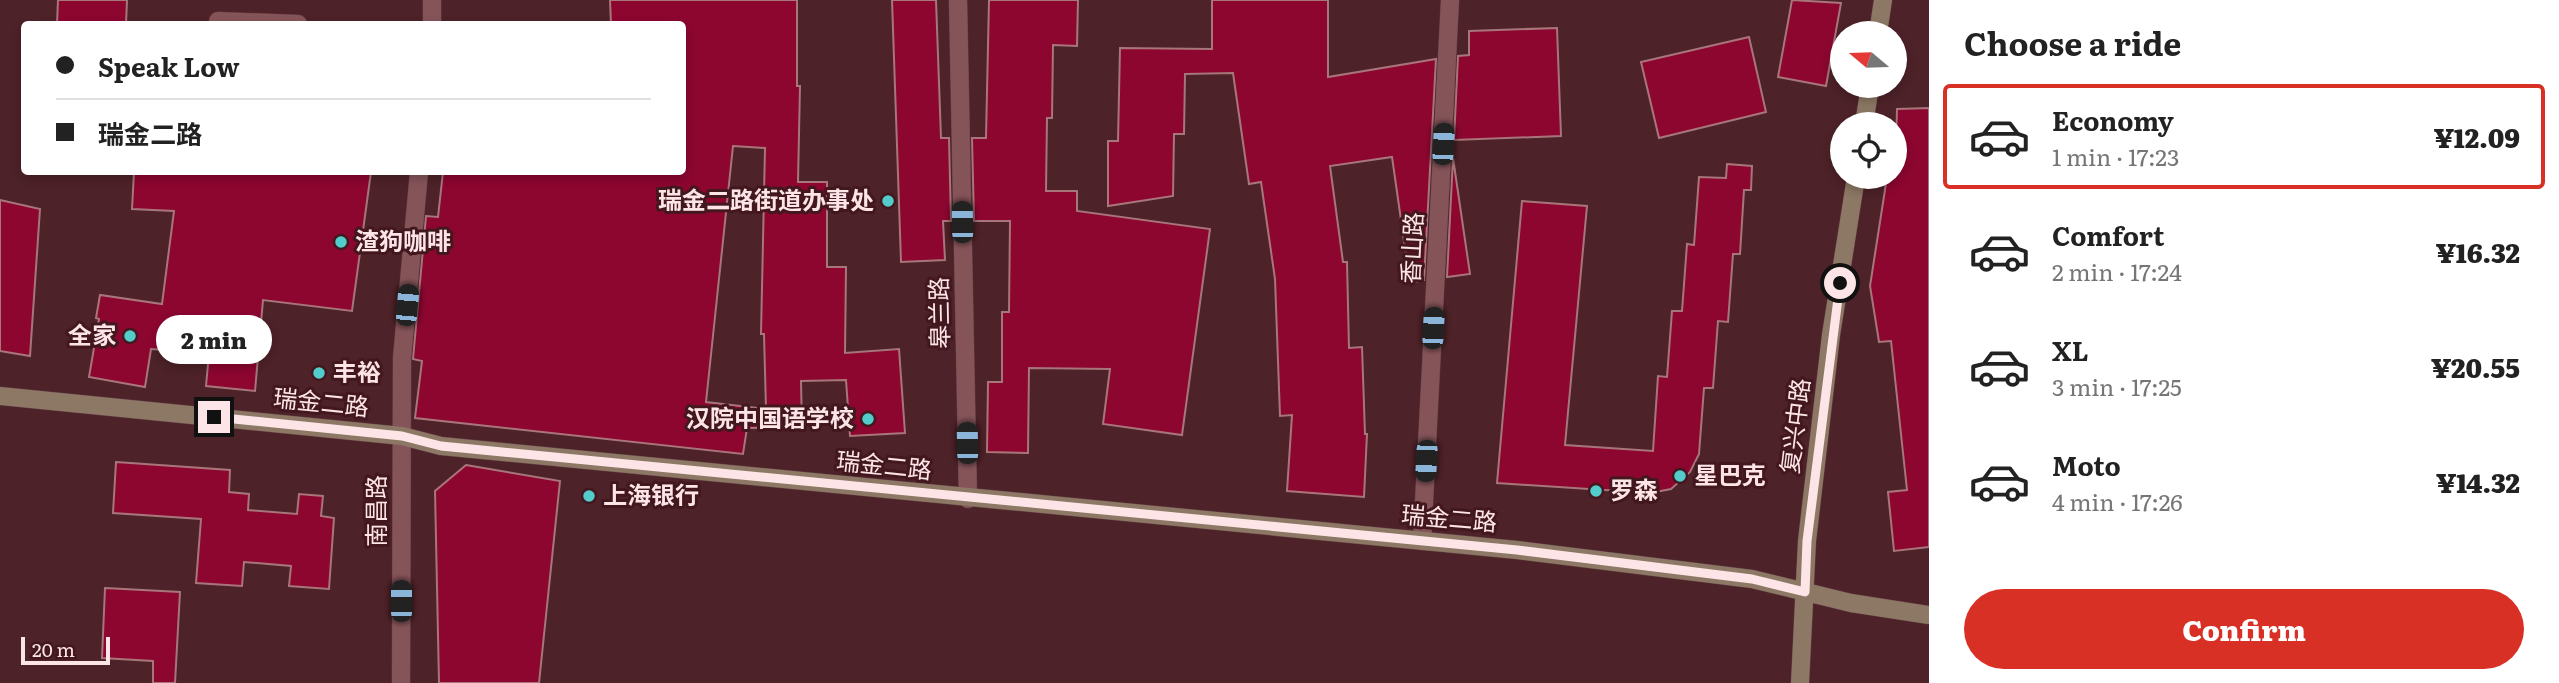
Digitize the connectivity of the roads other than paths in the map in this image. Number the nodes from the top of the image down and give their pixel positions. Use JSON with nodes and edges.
{"nodes":[{"id":1,"x":432,"y":0,"type":"edge"},
{"id":2,"x":958,"y":0,"type":"edge"},
{"id":3,"x":1450,"y":0,"type":"edge"},
{"id":4,"x":1884,"y":0,"type":"edge"},
{"id":5,"x":432,"y":21,"type":"edge"},
{"id":6,"x":1880,"y":21,"type":"edge"},
{"id":7,"x":419,"y":175,"type":"edge"},
{"id":8,"x":1854,"y":189,"type":"edge"},
{"id":9,"x":0,"y":396,"type":"edge"},
{"id":10,"x":402,"y":436,"type":"junction"},
{"id":11,"x":968,"y":499,"type":"junction"},
{"id":12,"x":1422,"y":541,"type":"junction"},
{"id":13,"x":1805,"y":592,"type":"junction"},
{"id":14,"x":1929,"y":615,"type":"edge"},
{"id":15,"x":401,"y":683,"type":"edge"},
{"id":16,"x":1800,"y":683,"type":"edge"}],
"edges":[{"from":1,"to":5,"type":"street"},
{"from":2,"to":11,"type":"street","name":"皋兰路"},
{"from":3,"to":12,"type":"street","name":"香山路"},
{"from":4,"to":6,"type":"main road"},
{"from":7,"to":10,"type":"street","name":"南昌路"},
{"from":8,"to":13,"type":"main road","name":"复兴中路"},
{"from":9,"to":10,"type":"main road","name":"瑞金二路"},
{"from":10,"to":11,"type":"main road","name":"瑞金二路"},
{"from":10,"to":15,"type":"street","name":"南昌路"},
{"from":11,"to":12,"type":"main road","name":"瑞金二路"},
{"from":12,"to":13,"type":"main road","name":"瑞金二路"},
{"from":13,"to":14,"type":"main road","name":"瑞金二路"},
{"from":13,"to":16,"type":"main road","name":"复兴中路"}]}
